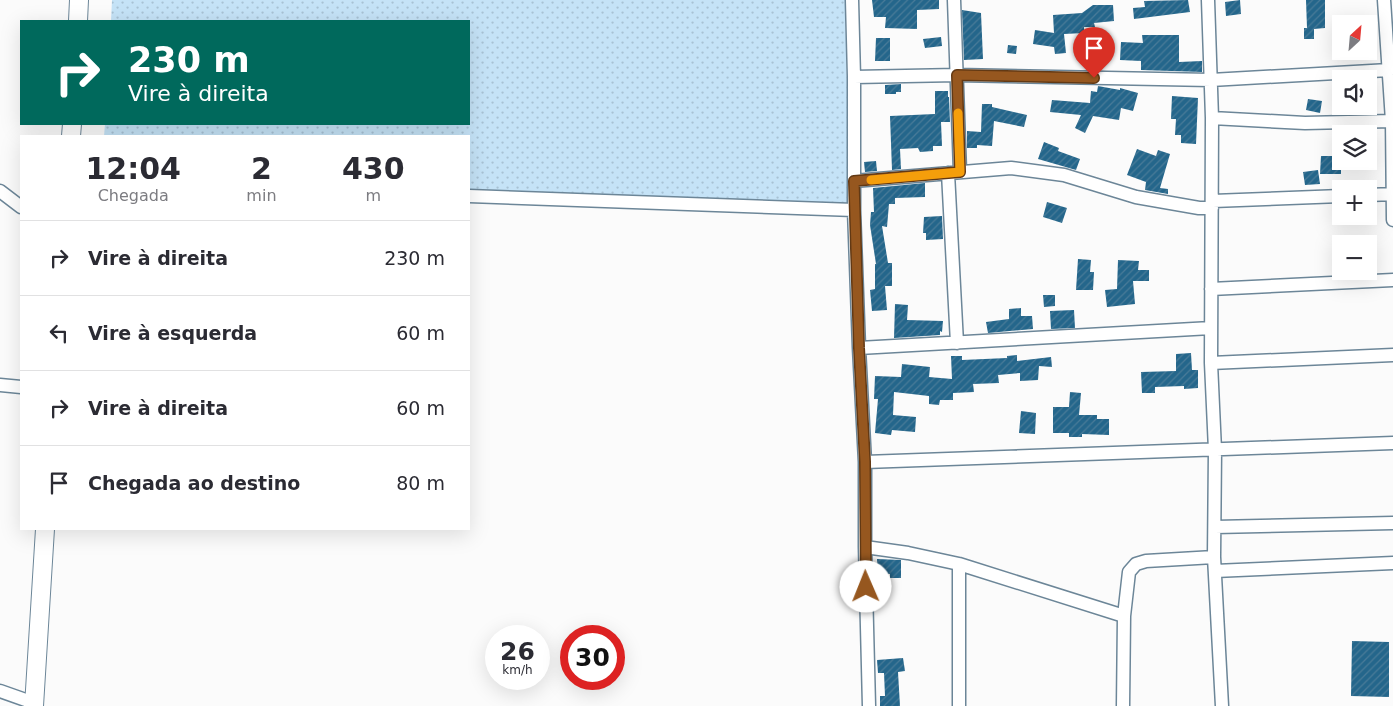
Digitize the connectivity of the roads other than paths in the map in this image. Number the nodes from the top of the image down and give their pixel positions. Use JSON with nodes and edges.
{"nodes":[{"id":1,"x":79,"y":0,"type":"edge"},
{"id":2,"x":852,"y":0,"type":"edge"},
{"id":3,"x":954,"y":0,"type":"edge"},
{"id":4,"x":1208,"y":0,"type":"edge"},
{"id":5,"x":1384,"y":0,"type":"edge"},
{"id":6,"x":78,"y":20,"type":"edge"},
{"id":7,"x":1391,"y":52,"type":"edge"},
{"id":8,"x":1390,"y":70,"type":"junction"},
{"id":9,"x":957,"y":75,"type":"junction"},
{"id":10,"x":854,"y":77,"type":"junction"},
{"id":11,"x":1211,"y":80,"type":"junction"},
{"id":12,"x":1212,"y":118,"type":"junction"},
{"id":13,"x":1392,"y":121,"type":"junction"},
{"id":14,"x":954,"y":173,"type":"junction"},
{"id":15,"x":854,"y":181,"type":"junction"},
{"id":16,"x":0,"y":191,"type":"edge"},
{"id":17,"x":1393,"y":194,"type":"edge"},
{"id":18,"x":1377,"y":195,"type":"edge"},
{"id":19,"x":470,"y":196,"type":"edge"},
{"id":20,"x":1332,"y":197,"type":"edge"},
{"id":21,"x":1213,"y":205,"type":"junction"},
{"id":22,"x":20,"y":206,"type":"edge"},
{"id":23,"x":854,"y":210,"type":"junction"},
{"id":24,"x":1393,"y":220,"type":"edge"},
{"id":25,"x":1393,"y":280,"type":"edge"},
{"id":26,"x":1211,"y":289,"type":"junction"},
{"id":27,"x":1211,"y":328,"type":"junction"},
{"id":28,"x":956,"y":343,"type":"junction"},
{"id":29,"x":859,"y":348,"type":"junction"},
{"id":30,"x":1393,"y":355,"type":"edge"},
{"id":31,"x":1211,"y":363,"type":"junction"},
{"id":32,"x":0,"y":385,"type":"edge"},
{"id":33,"x":20,"y":386,"type":"edge"},
{"id":34,"x":1393,"y":443,"type":"edge"},
{"id":35,"x":1215,"y":450,"type":"junction"},
{"id":36,"x":865,"y":462,"type":"junction"},
{"id":37,"x":1393,"y":523,"type":"edge"},
{"id":38,"x":1215,"y":527,"type":"junction"},
{"id":39,"x":45,"y":530,"type":"edge"},
{"id":40,"x":865,"y":547,"type":"junction"},
{"id":41,"x":1214,"y":557,"type":"junction"},
{"id":42,"x":1393,"y":563,"type":"edge"},
{"id":43,"x":959,"y":564,"type":"junction"},
{"id":44,"x":1214,"y":571,"type":"junction"},
{"id":45,"x":1124,"y":616,"type":"junction"},
{"id":46,"x":0,"y":691,"type":"edge"},
{"id":47,"x":34,"y":704,"type":"edge"},
{"id":48,"x":869,"y":706,"type":"edge"},
{"id":49,"x":959,"y":706,"type":"edge"},
{"id":50,"x":1123,"y":706,"type":"edge"},
{"id":51,"x":1222,"y":706,"type":"edge"}],
"edges":[{"from":1,"to":6,"type":"main road"},
{"from":2,"to":10,"type":"street"},
{"from":3,"to":9,"type":"street"},
{"from":4,"to":11,"type":"street"},
{"from":5,"to":7,"type":"street"},
{"from":7,"to":8,"type":"street"},
{"from":8,"to":11,"type":"street"},
{"from":8,"to":13,"type":"street"},
{"from":9,"to":10,"type":"street"},
{"from":9,"to":11,"type":"street"},
{"from":9,"to":14,"type":"street"},
{"from":10,"to":15,"type":"street"},
{"from":11,"to":12,"type":"street"},
{"from":12,"to":13,"type":"street"},
{"from":12,"to":21,"type":"street"},
{"from":13,"to":17,"type":"street"},
{"from":14,"to":15,"type":"street"},
{"from":14,"to":21,"type":"street"},
{"from":14,"to":28,"type":"street"},
{"from":15,"to":23,"type":"street"},
{"from":16,"to":22,"type":"street"},
{"from":17,"to":18,"type":"street"},
{"from":17,"to":24,"type":"street"},
{"from":19,"to":23,"type":"street"},
{"from":20,"to":21,"type":"street"},
{"from":21,"to":26,"type":"street"},
{"from":23,"to":29,"type":"street"},
{"from":25,"to":26,"type":"street"},
{"from":26,"to":27,"type":"street"},
{"from":27,"to":28,"type":"street"},
{"from":27,"to":31,"type":"street"},
{"from":28,"to":29,"type":"street"},
{"from":29,"to":36,"type":"street"},
{"from":30,"to":31,"type":"street"},
{"from":31,"to":35,"type":"street"},
{"from":32,"to":33,"type":"street"},
{"from":34,"to":35,"type":"street"},
{"from":35,"to":36,"type":"street"},
{"from":35,"to":38,"type":"street"},
{"from":36,"to":40,"type":"street"},
{"from":37,"to":38,"type":"street"},
{"from":38,"to":41,"type":"street"},
{"from":39,"to":47,"type":"main road"},
{"from":40,"to":43,"type":"street"},
{"from":40,"to":48,"type":"street"},
{"from":41,"to":44,"type":"street"},
{"from":41,"to":45,"type":"street"},
{"from":42,"to":44,"type":"street"},
{"from":43,"to":45,"type":"street"},
{"from":43,"to":49,"type":"street"},
{"from":44,"to":51,"type":"street"},
{"from":45,"to":50,"type":"street"},
{"from":46,"to":47,"type":"street"}]}
